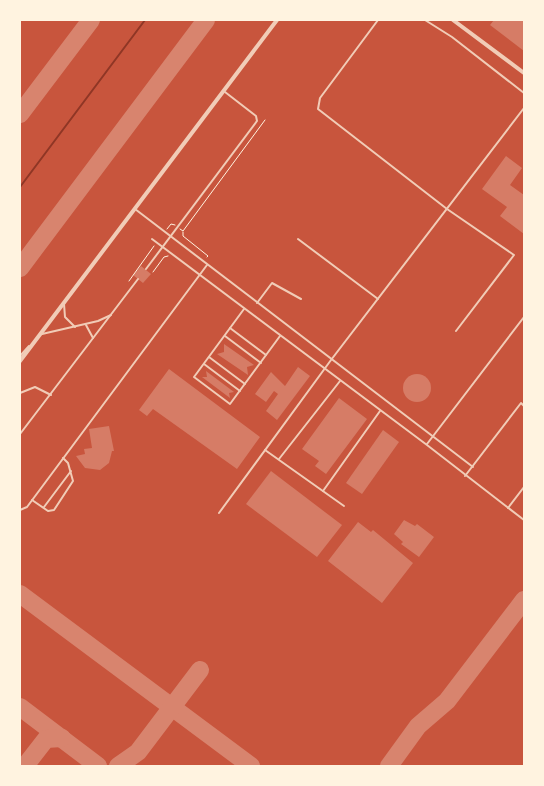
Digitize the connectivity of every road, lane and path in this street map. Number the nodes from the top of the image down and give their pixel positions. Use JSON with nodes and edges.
{"nodes":[{"id":1,"x":277,"y":20,"type":"edge"},
{"id":2,"x":378,"y":20,"type":"edge"},
{"id":3,"x":425,"y":20,"type":"edge"},
{"id":4,"x":453,"y":20,"type":"edge"},
{"id":5,"x":524,"y":73,"type":"edge"},
{"id":6,"x":223,"y":90,"type":"junction"},
{"id":7,"x":524,"y":93,"type":"edge"},
{"id":8,"x":524,"y":108,"type":"edge"},
{"id":9,"x":133,"y":208,"type":"junction"},
{"id":10,"x":447,"y":209,"type":"junction"},
{"id":11,"x":171,"y":237,"type":"junction"},
{"id":12,"x":298,"y":238,"type":"dead end"},
{"id":13,"x":152,"y":239,"type":"dead end"},
{"id":14,"x":162,"y":248,"type":"junction"},
{"id":15,"x":207,"y":265,"type":"junction"},
{"id":16,"x":146,"y":269,"type":"dead end"},
{"id":17,"x":199,"y":274,"type":"junction"},
{"id":18,"x":138,"y":279,"type":"dead end"},
{"id":19,"x":301,"y":299,"type":"dead end"},
{"id":20,"x":378,"y":299,"type":"junction"},
{"id":21,"x":64,"y":302,"type":"junction"},
{"id":22,"x":257,"y":303,"type":"junction"},
{"id":23,"x":244,"y":309,"type":"junction"},
{"id":24,"x":113,"y":313,"type":"junction"},
{"id":25,"x":524,"y":316,"type":"edge"},
{"id":26,"x":86,"y":324,"type":"junction"},
{"id":27,"x":75,"y":327,"type":"junction"},
{"id":28,"x":230,"y":328,"type":"junction"},
{"id":29,"x":456,"y":331,"type":"dead end"},
{"id":30,"x":40,"y":335,"type":"junction"},
{"id":31,"x":225,"y":336,"type":"junction"},
{"id":32,"x":280,"y":336,"type":"junction"},
{"id":33,"x":93,"y":338,"type":"junction"},
{"id":34,"x":266,"y":355,"type":"junction"},
{"id":35,"x":20,"y":356,"type":"edge"},
{"id":36,"x":209,"y":357,"type":"junction"},
{"id":37,"x":331,"y":360,"type":"junction"},
{"id":38,"x":20,"y":361,"type":"edge"},
{"id":39,"x":260,"y":363,"type":"junction"},
{"id":40,"x":204,"y":364,"type":"junction"},
{"id":41,"x":324,"y":369,"type":"junction"},
{"id":42,"x":340,"y":381,"type":"junction"},
{"id":43,"x":245,"y":384,"type":"junction"},
{"id":44,"x":240,"y":390,"type":"junction"},
{"id":45,"x":20,"y":393,"type":"edge"},
{"id":46,"x":50,"y":395,"type":"junction"},
{"id":47,"x":524,"y":406,"type":"edge"},
{"id":48,"x":380,"y":411,"type":"junction"},
{"id":49,"x":20,"y":434,"type":"edge"},
{"id":50,"x":433,"y":436,"type":"junction"},
{"id":51,"x":427,"y":445,"type":"junction"},
{"id":52,"x":265,"y":450,"type":"junction"},
{"id":53,"x":63,"y":458,"type":"junction"},
{"id":54,"x":279,"y":459,"type":"junction"},
{"id":55,"x":473,"y":467,"type":"junction"},
{"id":56,"x":71,"y":471,"type":"junction"},
{"id":57,"x":466,"y":476,"type":"junction"},
{"id":58,"x":524,"y":487,"type":"edge"},
{"id":59,"x":323,"y":491,"type":"junction"},
{"id":60,"x":32,"y":500,"type":"junction"},
{"id":61,"x":344,"y":506,"type":"dead end"},
{"id":62,"x":44,"y":508,"type":"junction"},
{"id":63,"x":508,"y":508,"type":"junction"},
{"id":64,"x":20,"y":510,"type":"edge"},
{"id":65,"x":219,"y":513,"type":"dead end"},
{"id":66,"x":524,"y":520,"type":"edge"}],
"edges":[{"from":1,"to":6,"type":"street"},
{"from":2,"to":10,"type":"lane"},
{"from":3,"to":7,"type":"lane"},
{"from":4,"to":5,"type":"street"},
{"from":6,"to":9,"type":"street"},
{"from":6,"to":11,"type":"lane"},
{"from":8,"to":10,"type":"lane"},
{"from":9,"to":11,"type":"lane"},
{"from":9,"to":21,"type":"street"},
{"from":10,"to":20,"type":"lane"},
{"from":10,"to":29,"type":"lane"},
{"from":11,"to":14,"type":"lane"},
{"from":11,"to":15,"type":"lane"},
{"from":12,"to":20,"type":"lane"},
{"from":13,"to":14,"type":"lane"},
{"from":14,"to":16,"type":"lane"},
{"from":14,"to":17,"type":"lane"},
{"from":15,"to":17,"type":"lane"},
{"from":15,"to":22,"type":"lane"},
{"from":17,"to":23,"type":"lane"},
{"from":17,"to":53,"type":"lane"},
{"from":18,"to":24,"type":"lane"},
{"from":19,"to":22,"type":"lane"},
{"from":20,"to":37,"type":"lane"},
{"from":21,"to":27,"type":"lane"},
{"from":21,"to":30,"type":"street"},
{"from":22,"to":37,"type":"lane"},
{"from":23,"to":28,"type":"lane"},
{"from":23,"to":32,"type":"lane"},
{"from":24,"to":26,"type":"lane"},
{"from":24,"to":33,"type":"lane"},
{"from":25,"to":50,"type":"lane"},
{"from":26,"to":27,"type":"lane"},
{"from":26,"to":33,"type":"lane"},
{"from":27,"to":30,"type":"lane"},
{"from":28,"to":31,"type":"lane"},
{"from":28,"to":34,"type":"lane"},
{"from":30,"to":35,"type":"lane"},
{"from":30,"to":38,"type":"street"},
{"from":31,"to":36,"type":"lane"},
{"from":31,"to":39,"type":"lane"},
{"from":32,"to":34,"type":"lane"},
{"from":32,"to":41,"type":"lane"},
{"from":33,"to":46,"type":"lane"},
{"from":34,"to":39,"type":"lane"},
{"from":36,"to":40,"type":"lane"},
{"from":36,"to":43,"type":"lane"},
{"from":37,"to":41,"type":"lane"},
{"from":37,"to":50,"type":"lane"},
{"from":39,"to":43,"type":"lane"},
{"from":40,"to":44,"type":"lane"},
{"from":40,"to":44,"type":"lane"},
{"from":41,"to":42,"type":"lane"},
{"from":41,"to":52,"type":"lane"},
{"from":42,"to":48,"type":"lane"},
{"from":42,"to":54,"type":"lane"},
{"from":43,"to":44,"type":"lane"},
{"from":45,"to":46,"type":"lane"},
{"from":46,"to":49,"type":"lane"},
{"from":47,"to":55,"type":"lane"},
{"from":48,"to":51,"type":"lane"},
{"from":48,"to":59,"type":"lane"},
{"from":50,"to":51,"type":"lane"},
{"from":50,"to":55,"type":"lane"},
{"from":51,"to":57,"type":"lane"},
{"from":52,"to":54,"type":"lane"},
{"from":52,"to":65,"type":"lane"},
{"from":53,"to":56,"type":"lane"},
{"from":53,"to":60,"type":"lane"},
{"from":54,"to":59,"type":"lane"},
{"from":55,"to":57,"type":"lane"},
{"from":56,"to":62,"type":"lane"},
{"from":56,"to":62,"type":"lane"},
{"from":57,"to":63,"type":"lane"},
{"from":58,"to":63,"type":"lane"},
{"from":59,"to":61,"type":"lane"},
{"from":60,"to":62,"type":"lane"},
{"from":60,"to":64,"type":"lane"},
{"from":63,"to":66,"type":"lane"}]}
